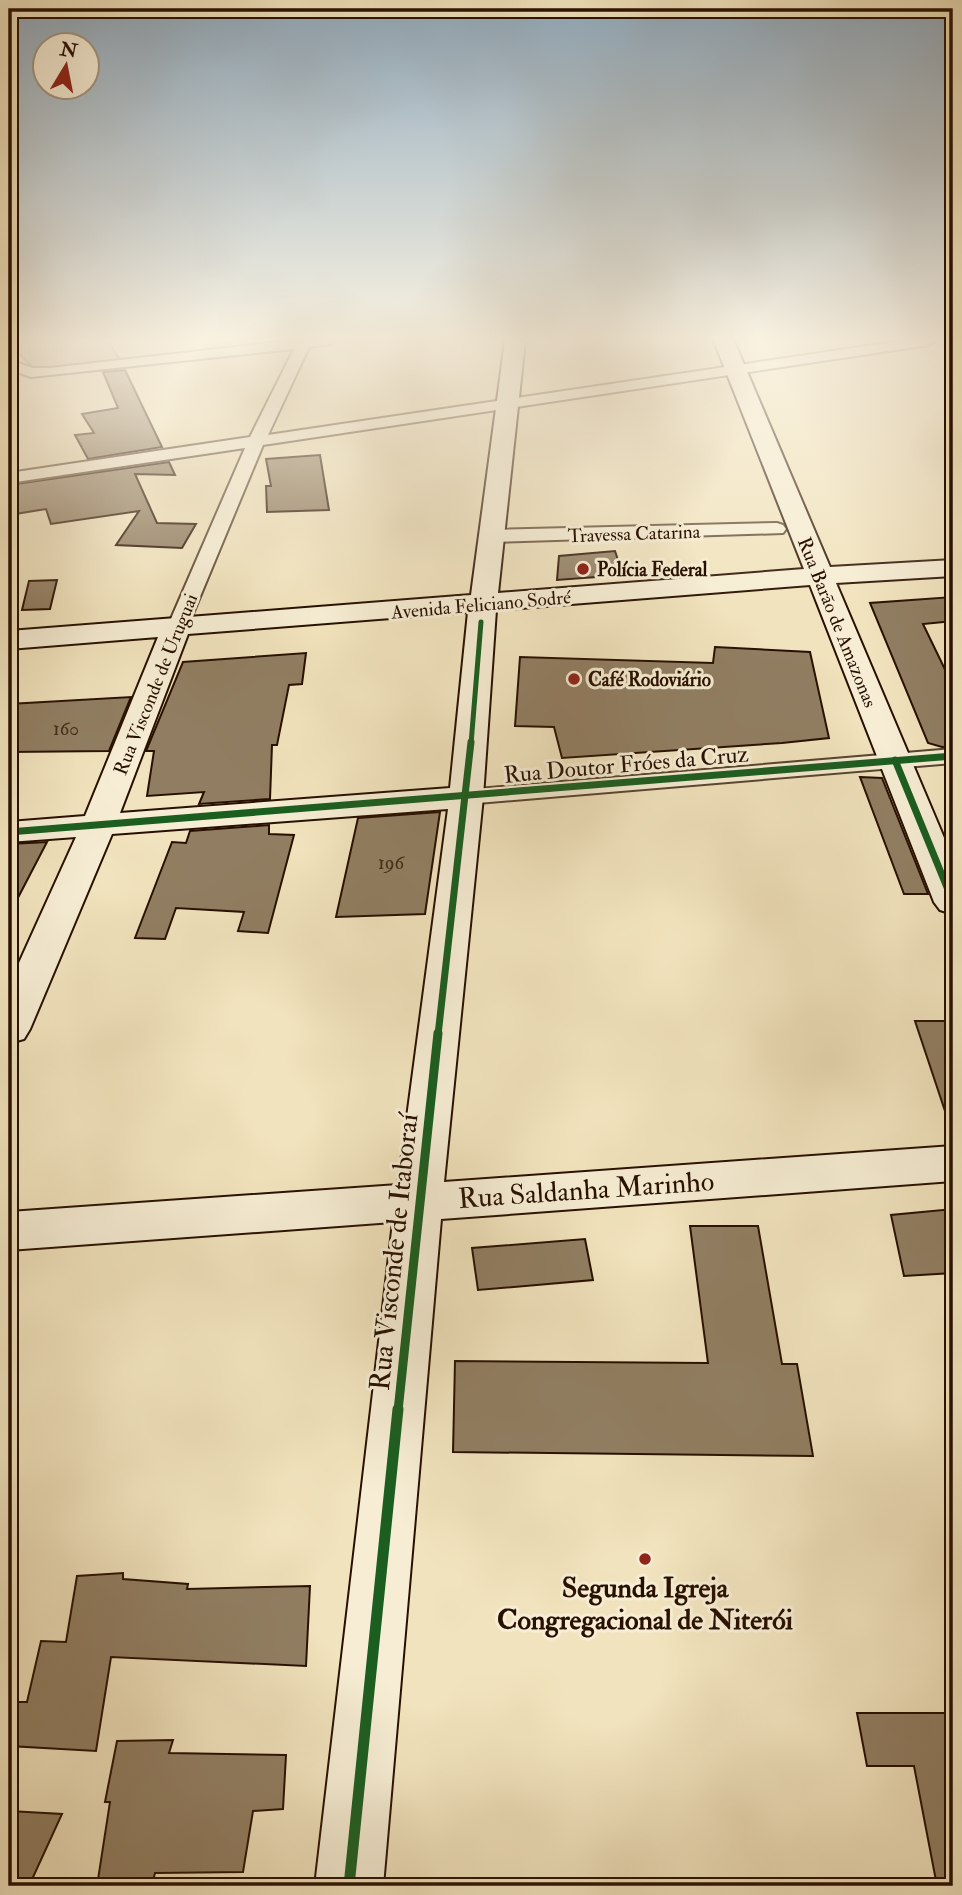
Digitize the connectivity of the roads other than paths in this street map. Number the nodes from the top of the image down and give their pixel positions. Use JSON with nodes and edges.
{"nodes":[{"id":1,"x":262,"y":429,"type":"edge"},
{"id":2,"x":327,"y":429,"type":"edge"},
{"id":3,"x":505,"y":429,"type":"edge"},
{"id":4,"x":760,"y":429,"type":"edge"},
{"id":5,"x":257,"y":440,"type":"junction"},
{"id":6,"x":9,"y":478,"type":"edge"},
{"id":7,"x":777,"y":529,"type":"dead end"},
{"id":8,"x":491,"y":536,"type":"junction"},
{"id":9,"x":953,"y":568,"type":"edge"},
{"id":10,"x":824,"y":585,"type":"junction"},
{"id":11,"x":953,"y":587,"type":"edge"},
{"id":12,"x":482,"y":613,"type":"junction"},
{"id":13,"x":172,"y":637,"type":"junction"},
{"id":14,"x":9,"y":639,"type":"edge"},
{"id":15,"x":9,"y":657,"type":"edge"},
{"id":16,"x":953,"y":756,"type":"edge"},
{"id":17,"x":895,"y":760,"type":"junction"},
{"id":18,"x":466,"y":797,"type":"junction"},
{"id":19,"x":98,"y":827,"type":"junction"},
{"id":20,"x":9,"y":832,"type":"edge"},
{"id":21,"x":953,"y":902,"type":"edge"},
{"id":22,"x":9,"y":1030,"type":"edge"},
{"id":23,"x":953,"y":1164,"type":"edge"},
{"id":24,"x":419,"y":1200,"type":"junction"},
{"id":25,"x":9,"y":1231,"type":"edge"},
{"id":26,"x":349,"y":1886,"type":"edge"}],
"edges":[{"from":1,"to":5,"type":"street","name":"Rua Visconde de Uruguai"},
{"from":2,"to":5,"type":"street"},
{"from":3,"to":8,"type":"street","name":"Rua Visconde de Itaboraí"},
{"from":4,"to":10,"type":"street","name":"Rua Barão de Amazonas"},
{"from":5,"to":6,"type":"street"},
{"from":5,"to":13,"type":"street","name":"Rua Visconde de Uruguai"},
{"from":7,"to":8,"type":"street","name":"Travessa Catarina"},
{"from":8,"to":12,"type":"street","name":"Rua Visconde de Itaboraí"},
{"from":9,"to":10,"type":"street","name":"Avenida Feliciano Sodré"},
{"from":10,"to":11,"type":"street","name":"Avenida Feliciano Sodré"},
{"from":10,"to":12,"type":"street","name":"Avenida Feliciano Sodré"},
{"from":10,"to":17,"type":"street","name":"Rua Barão de Amazonas"},
{"from":12,"to":13,"type":"street","name":"Avenida Feliciano Sodré"},
{"from":12,"to":18,"type":"street","name":"Rua Visconde de Itaboraí"},
{"from":13,"to":14,"type":"street","name":"Avenida Feliciano Sodré"},
{"from":13,"to":15,"type":"street","name":"Avenida Feliciano Sodré"},
{"from":13,"to":19,"type":"street","name":"Rua Visconde de Uruguai"},
{"from":16,"to":17,"type":"street","name":"Rua Doutor Fróes da Cruz"},
{"from":17,"to":18,"type":"street","name":"Rua Doutor Fróes da Cruz"},
{"from":17,"to":21,"type":"street","name":"Rua Barão de Amazonas"},
{"from":18,"to":19,"type":"street","name":"Rua Doutor Fróes da Cruz"},
{"from":18,"to":24,"type":"street","name":"Rua Visconde de Itaboraí"},
{"from":19,"to":20,"type":"street","name":"Rua Doutor Fróes da Cruz"},
{"from":19,"to":22,"type":"street","name":"Rua Visconde de Uruguai"},
{"from":23,"to":24,"type":"street","name":"Rua Saldanha Marinho"},
{"from":24,"to":25,"type":"street","name":"Rua Saldanha Marinho"},
{"from":24,"to":26,"type":"street","name":"Rua Visconde de Itaboraí"}]}
